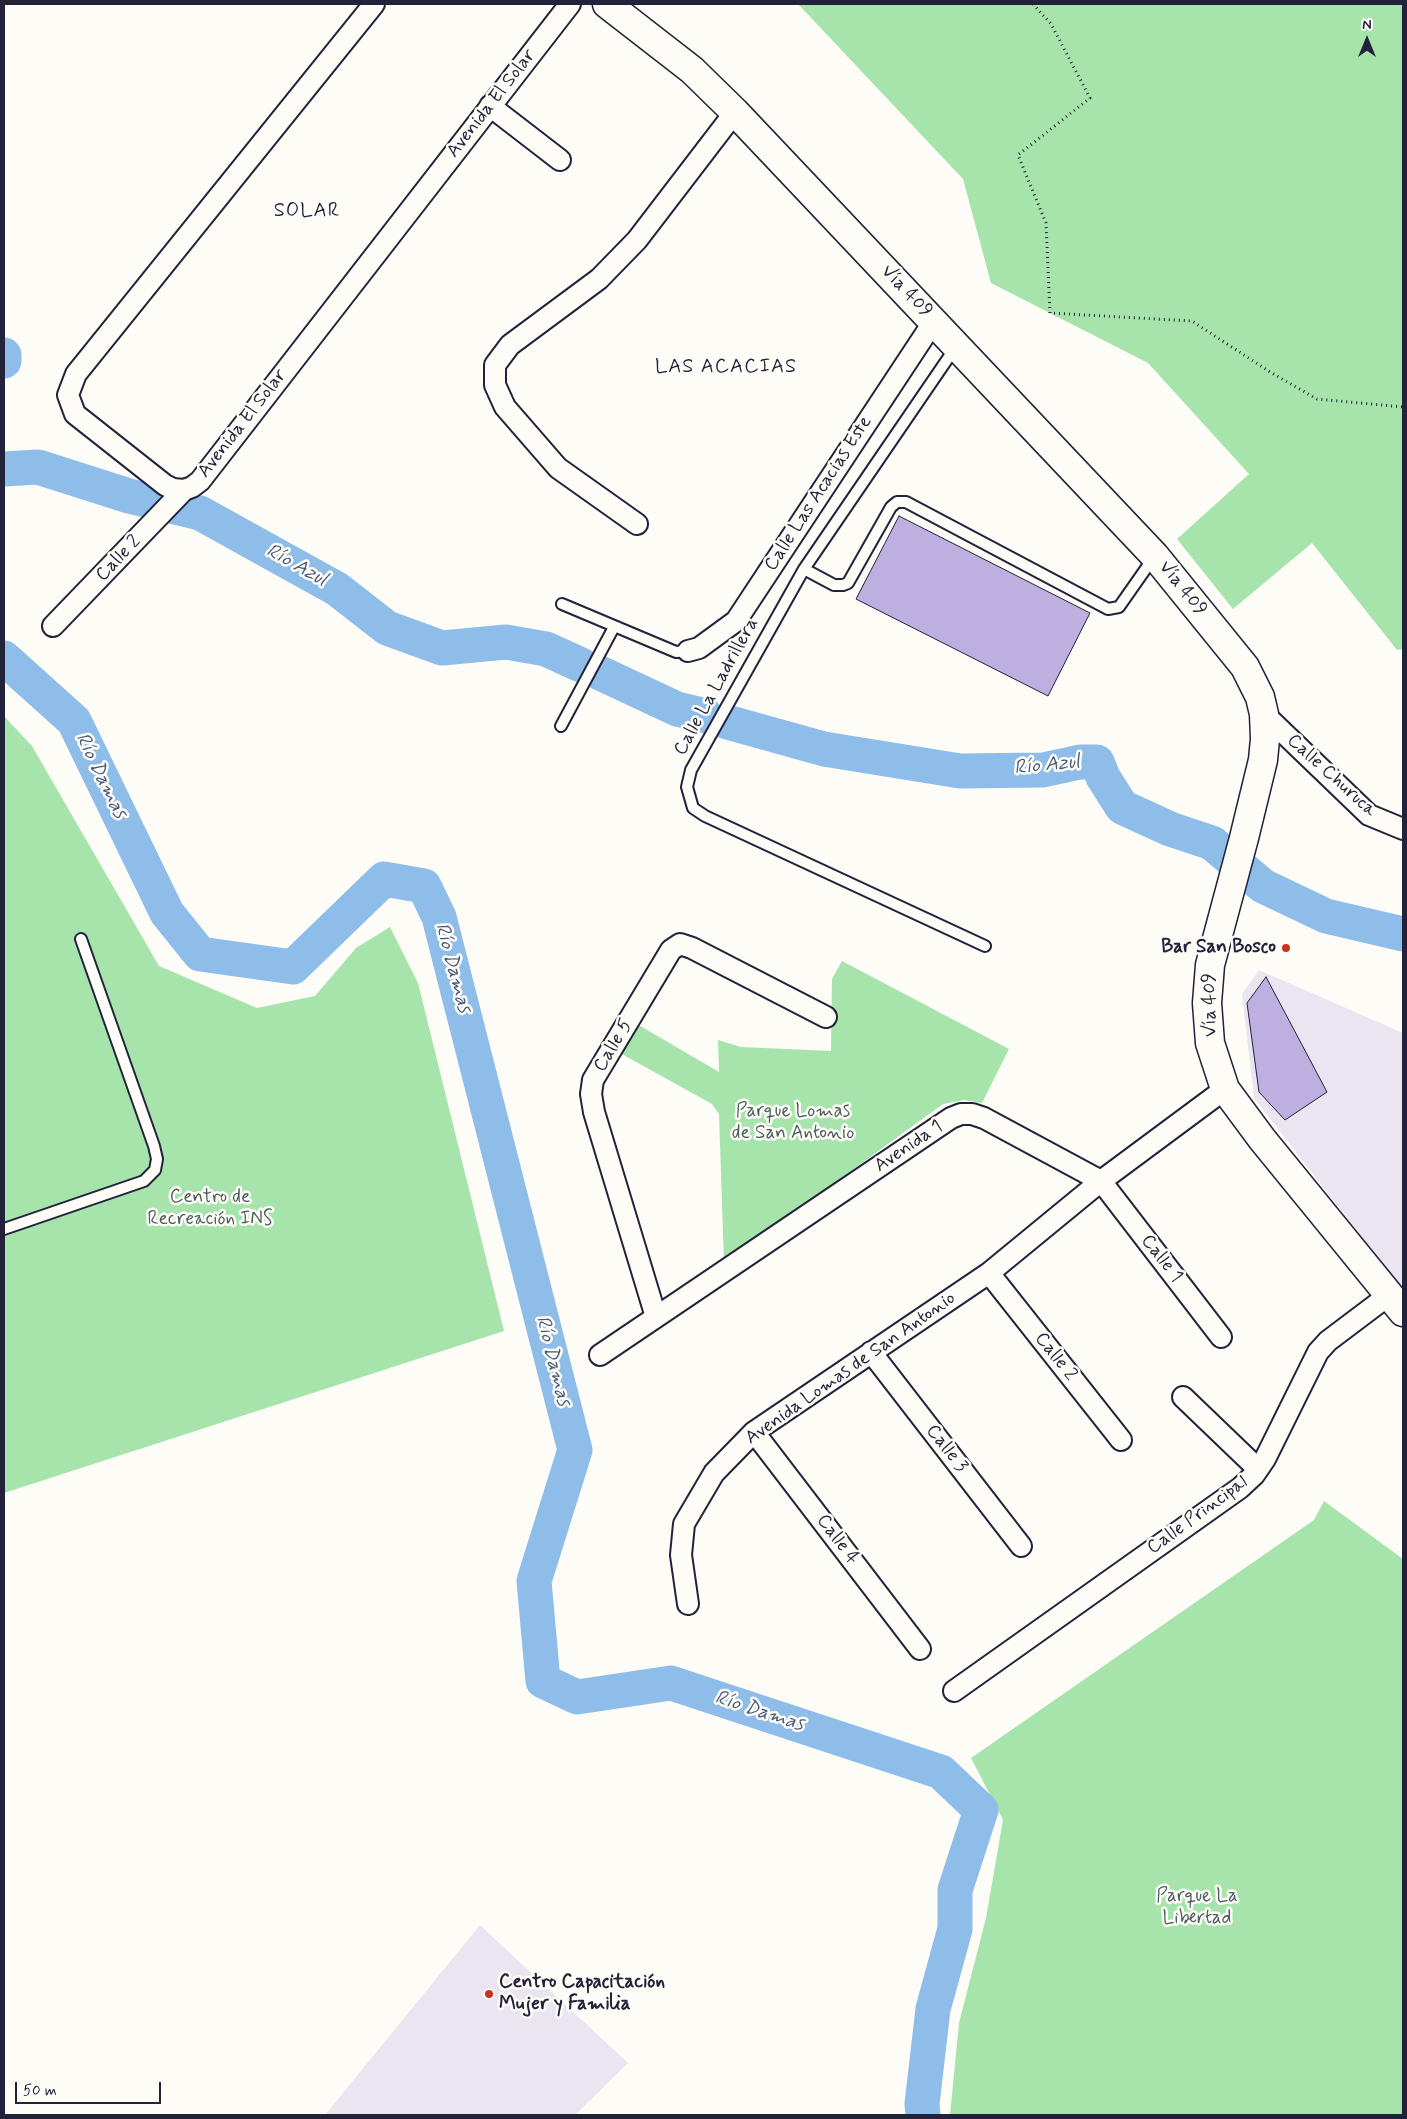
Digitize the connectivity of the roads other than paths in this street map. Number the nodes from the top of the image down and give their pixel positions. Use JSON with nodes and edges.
{"nodes":[{"id":1,"x":374,"y":4,"type":"edge"},
{"id":2,"x":570,"y":4,"type":"edge"},
{"id":3,"x":607,"y":4,"type":"edge"},
{"id":4,"x":490,"y":106,"type":"junction"},
{"id":5,"x":735,"y":112,"type":"junction"},
{"id":6,"x":560,"y":160,"type":"dead end"},
{"id":7,"x":934,"y":321,"type":"junction"},
{"id":8,"x":957,"y":346,"type":"junction"},
{"id":9,"x":180,"y":494,"type":"junction"},
{"id":10,"x":637,"y":524,"type":"dead end"},
{"id":11,"x":1155,"y":556,"type":"junction"},
{"id":12,"x":804,"y":569,"type":"junction"},
{"id":13,"x":562,"y":604,"type":"dead end"},
{"id":14,"x":53,"y":626,"type":"dead end"},
{"id":15,"x":614,"y":627,"type":"junction"},
{"id":16,"x":688,"y":651,"type":"joint"},
{"id":17,"x":1264,"y":714,"type":"junction"},
{"id":18,"x":562,"y":726,"type":"dead end"},
{"id":19,"x":1403,"y":829,"type":"edge"},
{"id":20,"x":81,"y":939,"type":"dead end"},
{"id":21,"x":985,"y":946,"type":"dead end"},
{"id":22,"x":826,"y":1017,"type":"dead end"},
{"id":23,"x":1225,"y":1089,"type":"junction"},
{"id":24,"x":1101,"y":1181,"type":"junction"},
{"id":25,"x":4,"y":1229,"type":"edge"},
{"id":26,"x":989,"y":1273,"type":"junction"},
{"id":27,"x":1396,"y":1303,"type":"edge"},
{"id":28,"x":656,"y":1317,"type":"junction"},
{"id":29,"x":1221,"y":1337,"type":"dead end"},
{"id":30,"x":871,"y":1352,"type":"junction"},
{"id":31,"x":600,"y":1355,"type":"dead end"},
{"id":32,"x":1183,"y":1397,"type":"dead end"},
{"id":33,"x":754,"y":1432,"type":"junction"},
{"id":34,"x":1120,"y":1440,"type":"dead end"},
{"id":35,"x":1258,"y":1469,"type":"junction"},
{"id":36,"x":1021,"y":1546,"type":"dead end"},
{"id":37,"x":688,"y":1604,"type":"dead end"},
{"id":38,"x":920,"y":1649,"type":"dead end"},
{"id":39,"x":954,"y":1691,"type":"dead end"}],
"edges":[{"from":1,"to":9,"type":"street","name":"Avenida El Solar"},
{"from":2,"to":4,"type":"street","name":"Avenida El Solar"},
{"from":3,"to":5,"type":"street","name":"Vía 409"},
{"from":4,"to":6,"type":"street"},
{"from":4,"to":9,"type":"street","name":"Avenida El Solar"},
{"from":5,"to":7,"type":"street","name":"Vía 409"},
{"from":5,"to":10,"type":"street"},
{"from":7,"to":8,"type":"street","name":"Vía 409"},
{"from":7,"to":16,"type":"street","name":"Calle Las Acacias Este"},
{"from":8,"to":11,"type":"street","name":"Vía 409"},
{"from":8,"to":12,"type":"lane","name":"Calle La Ladrillera"},
{"from":9,"to":14,"type":"street","name":"Calle 2"},
{"from":11,"to":12,"type":"lane"},
{"from":11,"to":17,"type":"street","name":"Vía 409"},
{"from":12,"to":21,"type":"lane","name":"Calle La Ladrillera"},
{"from":13,"to":15,"type":"lane"},
{"from":15,"to":16,"type":"lane"},
{"from":15,"to":18,"type":"lane"},
{"from":17,"to":19,"type":"street","name":"Calle Churuca"},
{"from":17,"to":23,"type":"street","name":"Vía 409"},
{"from":20,"to":25,"type":"lane"},
{"from":22,"to":28,"type":"street","name":"Calle 5"},
{"from":23,"to":24,"type":"street"},
{"from":23,"to":27,"type":"street","name":"Vía 409"},
{"from":24,"to":26,"type":"street","name":"Avenida Lomas de San Antonio"},
{"from":24,"to":28,"type":"street","name":"Avenida 1"},
{"from":24,"to":29,"type":"street","name":"Calle 1"},
{"from":26,"to":30,"type":"street","name":"Avenida Lomas de San Antonio"},
{"from":26,"to":34,"type":"street","name":"Calle 2"},
{"from":27,"to":35,"type":"street","name":"Calle Principal"},
{"from":28,"to":31,"type":"street","name":"Avenida 1"},
{"from":30,"to":33,"type":"street","name":"Avenida Lomas de San Antonio"},
{"from":30,"to":36,"type":"street","name":"Calle 3"},
{"from":32,"to":35,"type":"street"},
{"from":33,"to":37,"type":"street","name":"Avenida Lomas de San Antonio"},
{"from":33,"to":38,"type":"street","name":"Calle 4"},
{"from":35,"to":39,"type":"street","name":"Calle Principal"}]}
